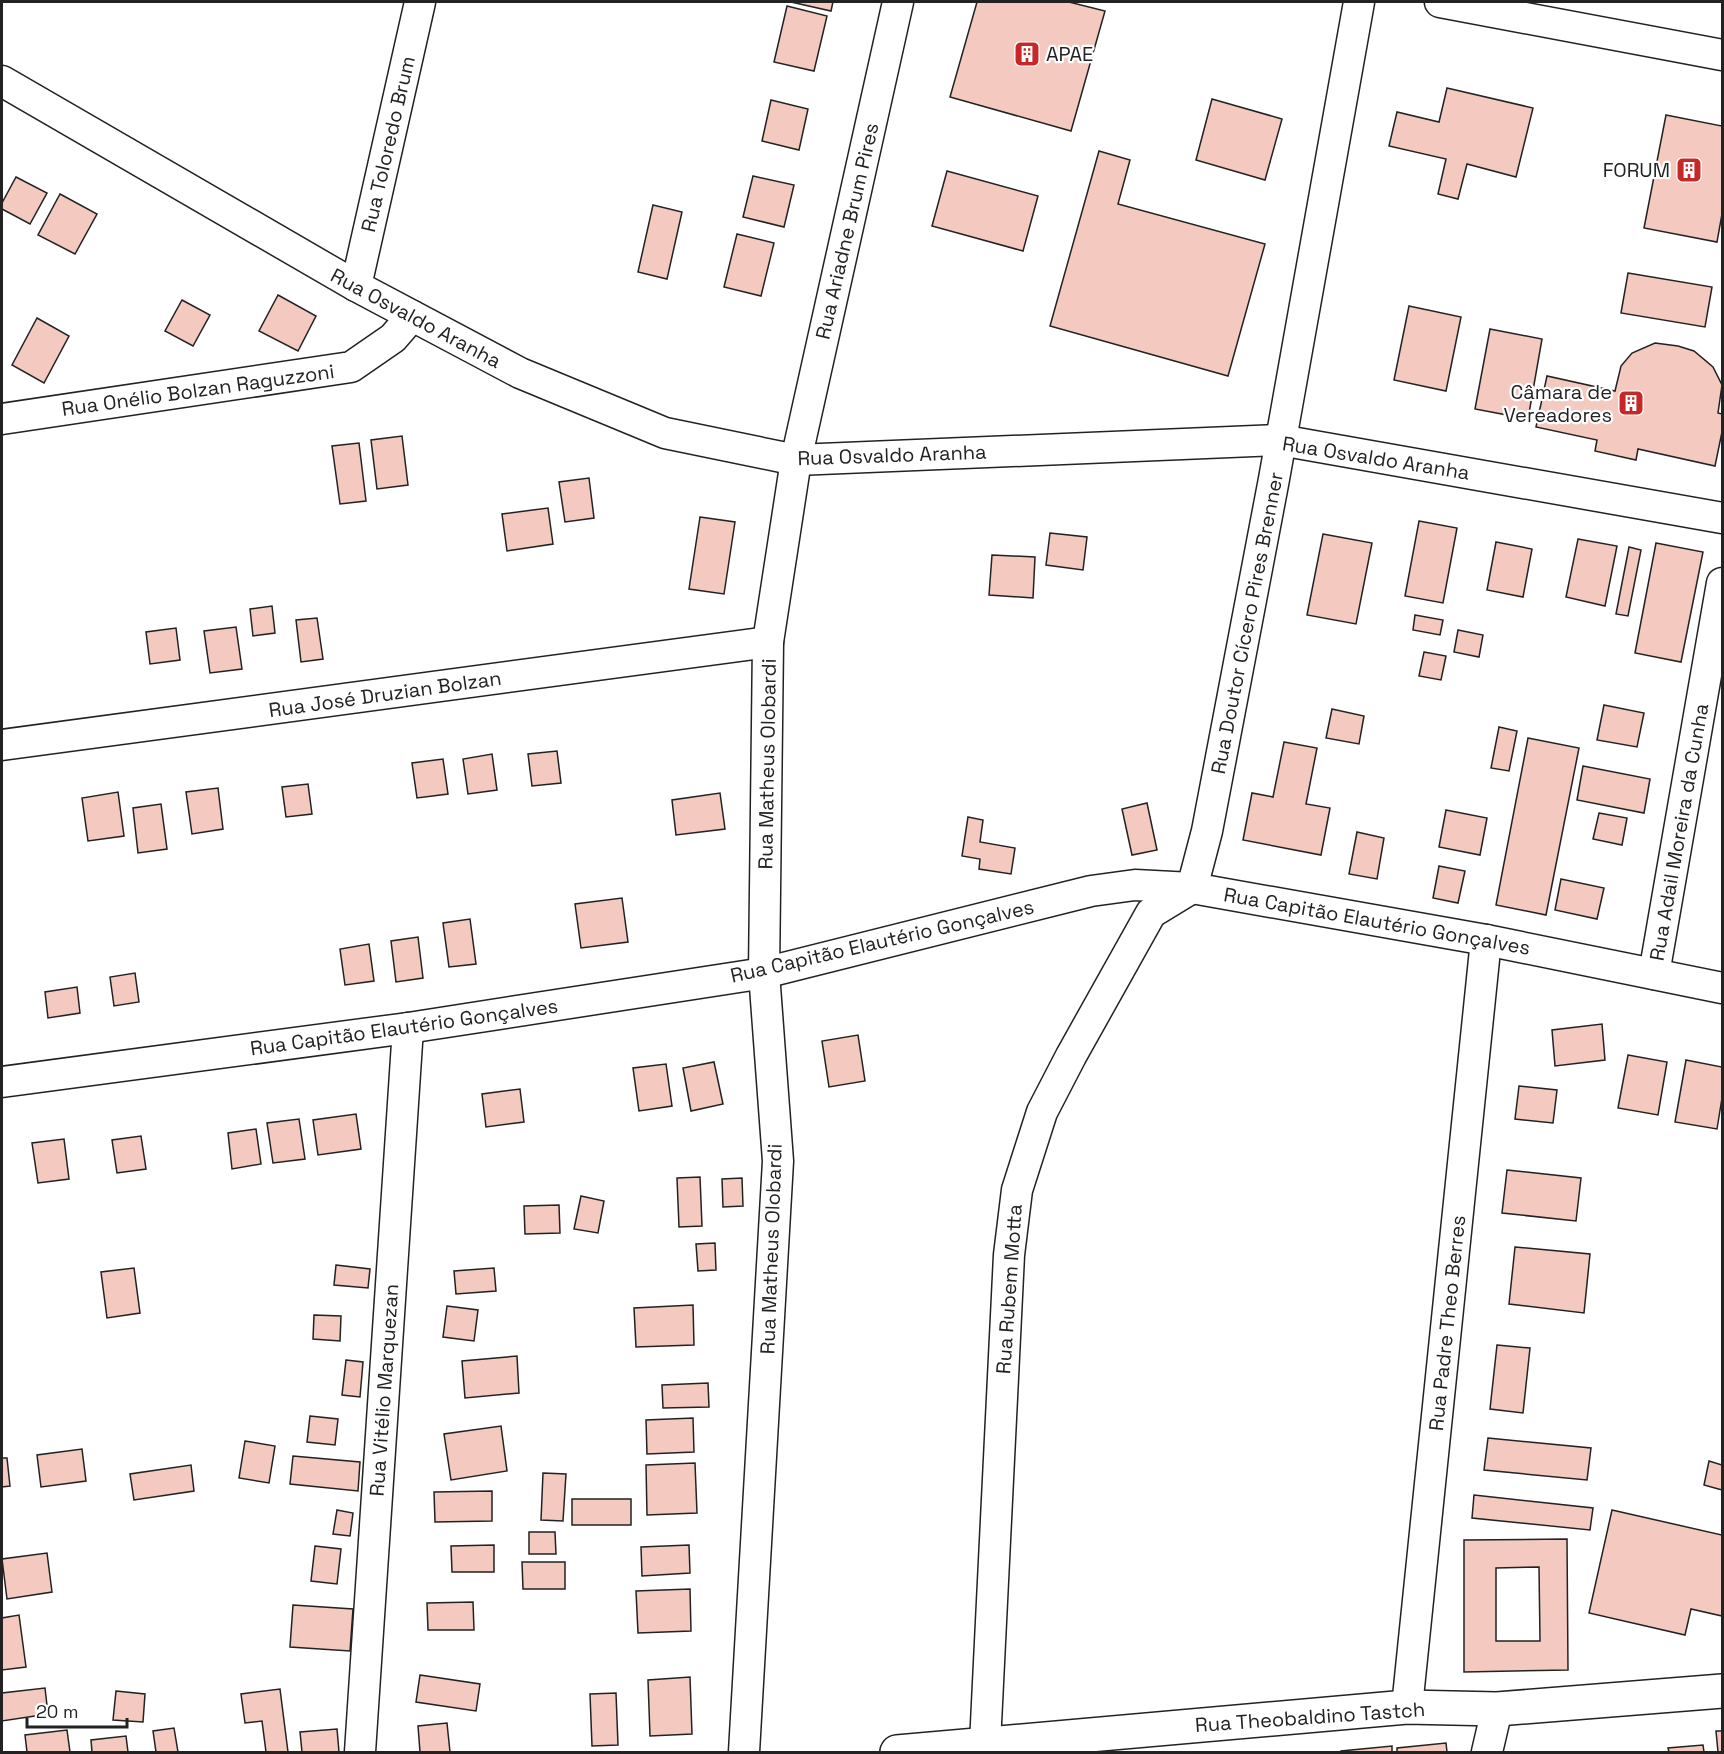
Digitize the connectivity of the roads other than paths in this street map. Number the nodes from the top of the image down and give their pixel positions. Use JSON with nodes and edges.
{"nodes":[{"id":1,"x":420,"y":2,"type":"edge"},
{"id":2,"x":898,"y":2,"type":"edge"},
{"id":3,"x":1359,"y":2,"type":"edge"},
{"id":4,"x":1440,"y":2,"type":"edge"},
{"id":5,"x":1722,"y":54,"type":"edge"},
{"id":6,"x":2,"y":81,"type":"edge"},
{"id":7,"x":356,"y":286,"type":"junction"},
{"id":8,"x":412,"y":316,"type":"junction"},
{"id":9,"x":2,"y":419,"type":"edge"},
{"id":10,"x":1280,"y":440,"type":"junction"},
{"id":11,"x":796,"y":460,"type":"junction"},
{"id":12,"x":1722,"y":518,"type":"edge"},
{"id":13,"x":1722,"y":583,"type":"edge"},
{"id":14,"x":768,"y":642,"type":"junction"},
{"id":15,"x":2,"y":745,"type":"edge"},
{"id":16,"x":1192,"y":888,"type":"junction"},
{"id":17,"x":1486,"y":940,"type":"junction"},
{"id":18,"x":764,"y":973,"type":"junction"},
{"id":19,"x":1654,"y":974,"type":"junction"},
{"id":20,"x":1722,"y":988,"type":"edge"},
{"id":21,"x":408,"y":1028,"type":"junction"},
{"id":22,"x":2,"y":1082,"type":"edge"},
{"id":23,"x":1722,"y":1691,"type":"edge"},
{"id":24,"x":1407,"y":1707,"type":"junction"},
{"id":25,"x":1497,"y":1709,"type":"junction"},
{"id":26,"x":985,"y":1744,"type":"junction"},
{"id":27,"x":360,"y":1752,"type":"edge"},
{"id":28,"x":744,"y":1752,"type":"edge"},
{"id":29,"x":897,"y":1752,"type":"edge"},
{"id":30,"x":1487,"y":1752,"type":"edge"}],
"edges":[{"from":1,"to":7,"type":"street","name":"Rua Toloredo Brum"},
{"from":2,"to":11,"type":"street","name":"Rua Ariadne Brum Pires"},
{"from":3,"to":10,"type":"street","name":"Rua Doutor Cícero Pires Brenner"},
{"from":4,"to":5,"type":"street"},
{"from":6,"to":7,"type":"street","name":"Rua Osvaldo Aranha"},
{"from":7,"to":8,"type":"street","name":"Rua Osvaldo Aranha"},
{"from":8,"to":9,"type":"street","name":"Rua Onélio Bolzan Raguzzoni"},
{"from":8,"to":11,"type":"street","name":"Rua Osvaldo Aranha"},
{"from":10,"to":11,"type":"street","name":"Rua Osvaldo Aranha"},
{"from":10,"to":12,"type":"street","name":"Rua Osvaldo Aranha"},
{"from":10,"to":16,"type":"street","name":"Rua Doutor Cícero Pires Brenner"},
{"from":11,"to":14,"type":"street","name":"Rua Matheus Olobardi"},
{"from":13,"to":19,"type":"street","name":"Rua Adail Moreira da Cunha"},
{"from":14,"to":15,"type":"street","name":"Rua José Druzian Bolzan"},
{"from":14,"to":18,"type":"street","name":"Rua Matheus Olobardi"},
{"from":16,"to":17,"type":"street","name":"Rua Capitão Elautério Gonçalves"},
{"from":16,"to":18,"type":"street","name":"Rua Capitão Elautério Gonçalves"},
{"from":16,"to":26,"type":"street","name":"Rua Rubem Motta"},
{"from":17,"to":19,"type":"street","name":"Rua Capitão Elautério Gonçalves"},
{"from":17,"to":24,"type":"street","name":"Rua Padre Theo Berres"},
{"from":18,"to":21,"type":"street","name":"Rua Capitão Elautério Gonçalves"},
{"from":18,"to":28,"type":"street","name":"Rua Matheus Olobardi"},
{"from":19,"to":20,"type":"street","name":"Rua Capitão Elautério Gonçalves"},
{"from":21,"to":22,"type":"street","name":"Rua Capitão Elautério Gonçalves"},
{"from":21,"to":27,"type":"street","name":"Rua Vitélio Marquezan"},
{"from":23,"to":25,"type":"street","name":"Rua Theobaldino Tastch"},
{"from":24,"to":25,"type":"street","name":"Rua Theobaldino Tastch"},
{"from":24,"to":26,"type":"street","name":"Rua Theobaldino Tastch"},
{"from":25,"to":30,"type":"street"},
{"from":26,"to":29,"type":"street","name":"Rua Theobaldino Tastch"}]}
